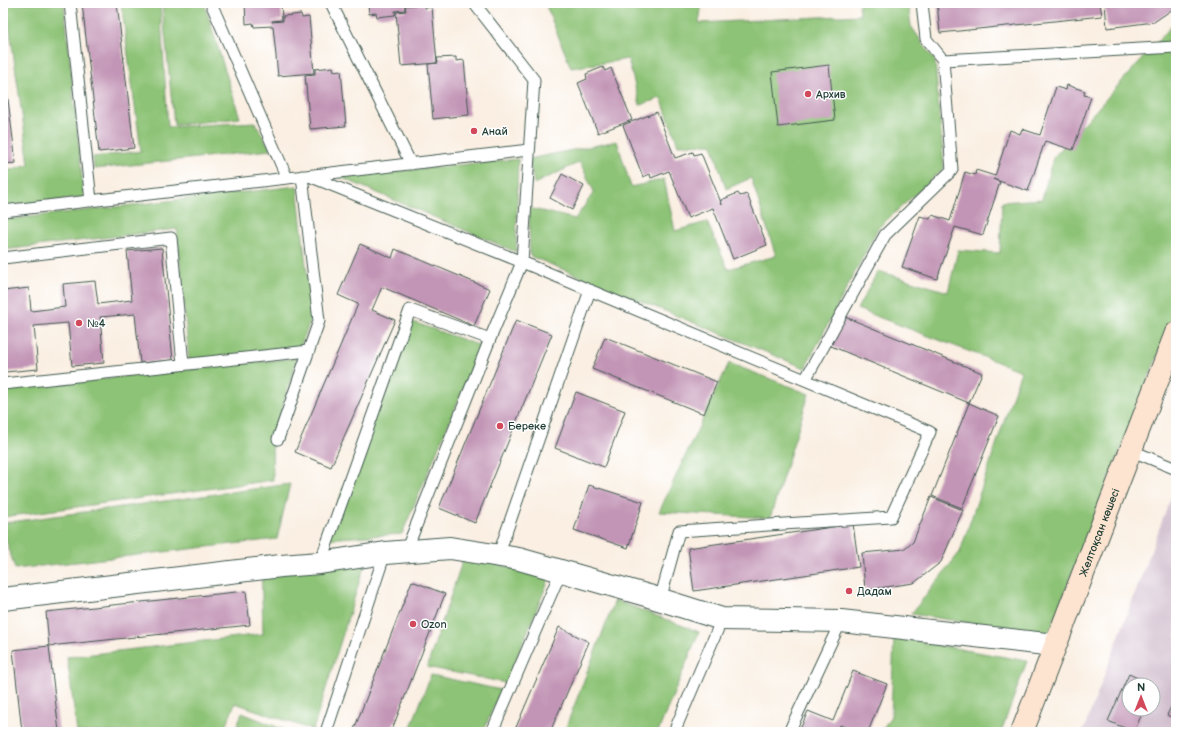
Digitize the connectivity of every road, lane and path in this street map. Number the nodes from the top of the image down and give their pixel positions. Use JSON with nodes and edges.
{"nodes":[{"id":1,"x":70,"y":3,"type":"edge"},
{"id":2,"x":211,"y":3,"type":"edge"},
{"id":3,"x":331,"y":3,"type":"edge"},
{"id":4,"x":474,"y":3,"type":"edge"},
{"id":5,"x":922,"y":3,"type":"edge"},
{"id":6,"x":1176,"y":47,"type":"edge"},
{"id":7,"x":943,"y":60,"type":"junction"},
{"id":8,"x":529,"y":150,"type":"junction"},
{"id":9,"x":411,"y":164,"type":"junction"},
{"id":10,"x":305,"y":176,"type":"junction"},
{"id":11,"x":287,"y":178,"type":"junction"},
{"id":12,"x":91,"y":201,"type":"junction"},
{"id":13,"x":3,"y":211,"type":"edge"},
{"id":14,"x":3,"y":258,"type":"edge"},
{"id":15,"x":522,"y":262,"type":"junction"},
{"id":16,"x":590,"y":290,"type":"junction"},
{"id":17,"x":1176,"y":333,"type":"edge"},
{"id":18,"x":490,"y":339,"type":"junction"},
{"id":19,"x":309,"y":351,"type":"junction"},
{"id":20,"x":183,"y":364,"type":"junction"},
{"id":21,"x":805,"y":380,"type":"junction"},
{"id":22,"x":3,"y":384,"type":"edge"},
{"id":23,"x":278,"y":439,"type":"dead end"},
{"id":24,"x":1130,"y":450,"type":"junction"},
{"id":25,"x":1176,"y":469,"type":"edge"},
{"id":26,"x":396,"y":552,"type":"junction"},
{"id":27,"x":498,"y":556,"type":"junction"},
{"id":28,"x":320,"y":563,"type":"junction"},
{"id":29,"x":561,"y":571,"type":"junction"},
{"id":30,"x":3,"y":598,"type":"edge"},
{"id":31,"x":660,"y":600,"type":"junction"},
{"id":32,"x":722,"y":619,"type":"junction"},
{"id":33,"x":841,"y":621,"type":"junction"},
{"id":34,"x":1055,"y":645,"type":"junction"},
{"id":35,"x":326,"y":732,"type":"edge"},
{"id":36,"x":492,"y":732,"type":"edge"},
{"id":37,"x":674,"y":732,"type":"edge"},
{"id":38,"x":789,"y":732,"type":"edge"},
{"id":39,"x":1022,"y":732,"type":"edge"}],
"edges":[{"from":1,"to":12,"type":"lane"},
{"from":2,"to":11,"type":"lane"},
{"from":3,"to":9,"type":"lane"},
{"from":4,"to":8,"type":"lane"},
{"from":5,"to":7,"type":"lane"},
{"from":6,"to":7,"type":"lane"},
{"from":7,"to":21,"type":"lane"},
{"from":8,"to":9,"type":"lane"},
{"from":8,"to":15,"type":"lane"},
{"from":9,"to":10,"type":"lane"},
{"from":10,"to":11,"type":"lane"},
{"from":10,"to":15,"type":"lane"},
{"from":10,"to":19,"type":"lane"},
{"from":11,"to":12,"type":"lane"},
{"from":12,"to":13,"type":"lane"},
{"from":14,"to":20,"type":"lane"},
{"from":15,"to":16,"type":"lane"},
{"from":15,"to":18,"type":"lane"},
{"from":16,"to":21,"type":"lane"},
{"from":16,"to":27,"type":"lane"},
{"from":17,"to":24,"type":"main road","name":"Желтоқсан көшесі"},
{"from":18,"to":26,"type":"lane"},
{"from":18,"to":28,"type":"lane"},
{"from":19,"to":20,"type":"lane"},
{"from":19,"to":23,"type":"lane"},
{"from":20,"to":22,"type":"lane"},
{"from":21,"to":31,"type":"lane"},
{"from":24,"to":25,"type":"lane"},
{"from":24,"to":34,"type":"main road","name":"Желтоқсан көшесі"},
{"from":26,"to":27,"type":"street"},
{"from":26,"to":28,"type":"street"},
{"from":26,"to":35,"type":"lane"},
{"from":27,"to":29,"type":"street"},
{"from":28,"to":30,"type":"street"},
{"from":29,"to":31,"type":"street"},
{"from":29,"to":36,"type":"lane"},
{"from":31,"to":32,"type":"street"},
{"from":32,"to":33,"type":"street"},
{"from":32,"to":37,"type":"lane"},
{"from":33,"to":34,"type":"street"},
{"from":33,"to":38,"type":"lane"},
{"from":34,"to":39,"type":"main road","name":"Желтоқсан көшесі"}]}
